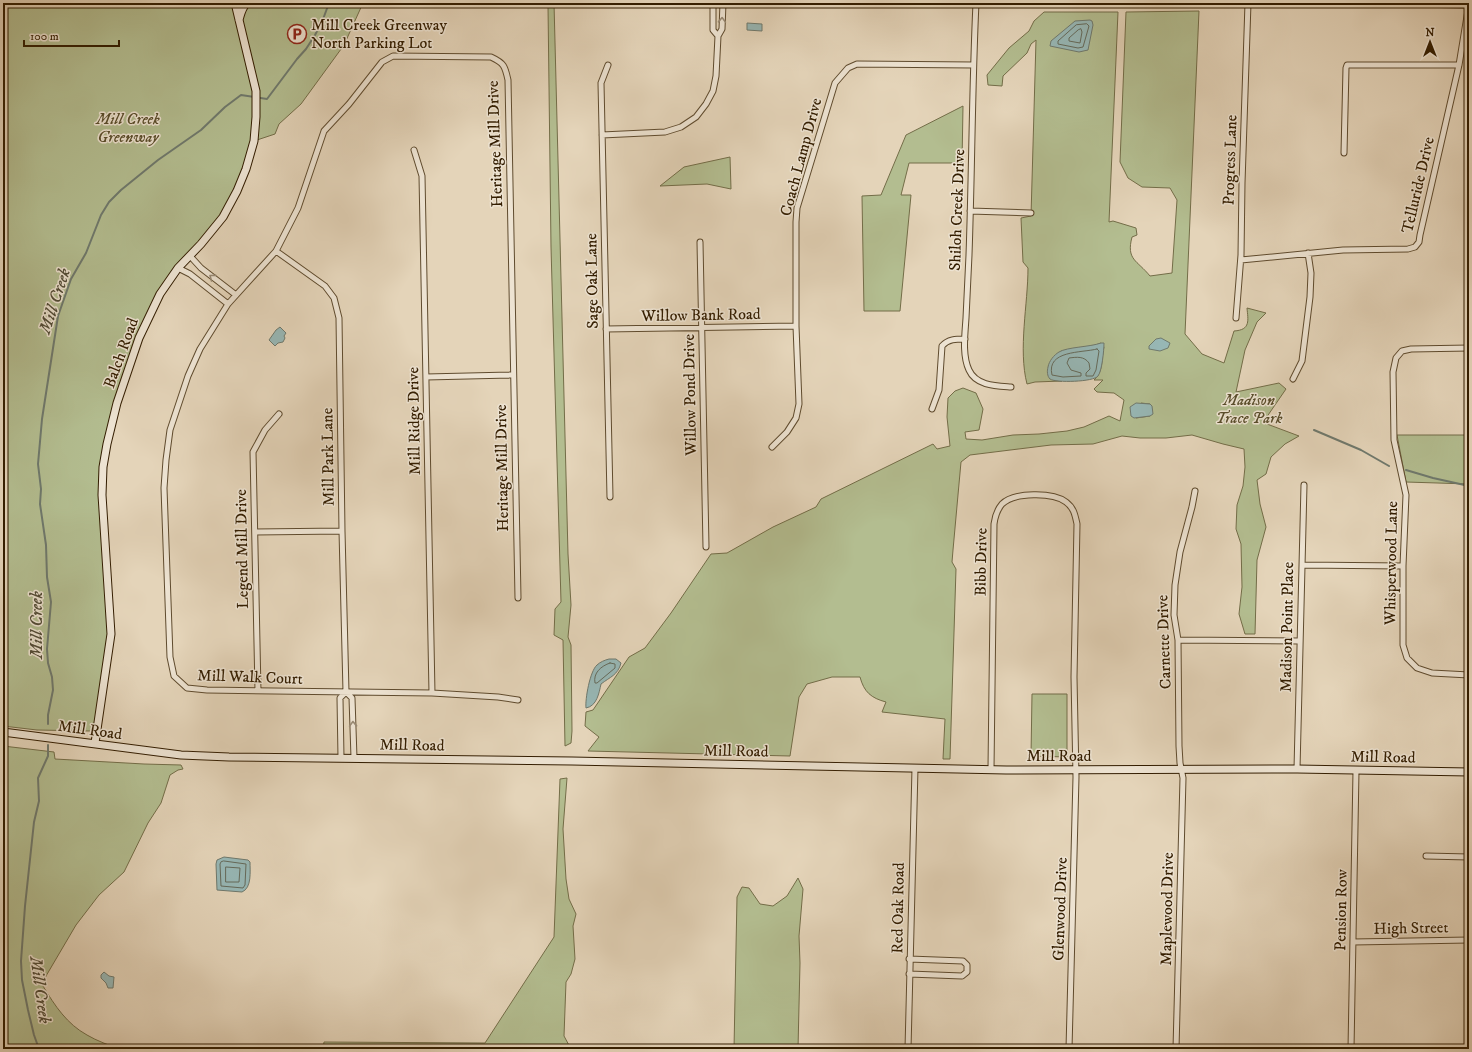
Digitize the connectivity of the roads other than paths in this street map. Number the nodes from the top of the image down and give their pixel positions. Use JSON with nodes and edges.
{"nodes":[{"id":1,"x":234,"y":3,"type":"edge"},
{"id":2,"x":247,"y":3,"type":"edge"},
{"id":3,"x":713,"y":3,"type":"edge"},
{"id":4,"x":723,"y":3,"type":"edge"},
{"id":5,"x":976,"y":3,"type":"edge"},
{"id":6,"x":1248,"y":3,"type":"edge"},
{"id":7,"x":1407,"y":3,"type":"edge"},
{"id":8,"x":1425,"y":3,"type":"edge"},
{"id":9,"x":1469,"y":4,"type":"edge"},
{"id":10,"x":239,"y":22,"type":"junction"},
{"id":11,"x":718,"y":36,"type":"junction"},
{"id":12,"x":608,"y":65,"type":"dead end"},
{"id":13,"x":973,"y":65,"type":"junction"},
{"id":14,"x":1459,"y":65,"type":"junction"},
{"id":15,"x":602,"y":135,"type":"junction"},
{"id":16,"x":414,"y":150,"type":"dead end"},
{"id":17,"x":1344,"y":153,"type":"dead end"},
{"id":18,"x":970,"y":211,"type":"junction"},
{"id":19,"x":1031,"y":213,"type":"dead end"},
{"id":20,"x":700,"y":242,"type":"dead end"},
{"id":21,"x":276,"y":251,"type":"junction"},
{"id":22,"x":1308,"y":253,"type":"junction"},
{"id":23,"x":190,"y":256,"type":"junction"},
{"id":24,"x":1241,"y":260,"type":"junction"},
{"id":25,"x":178,"y":268,"type":"junction"},
{"id":26,"x":236,"y":295,"type":"junction"},
{"id":27,"x":228,"y":304,"type":"junction"},
{"id":28,"x":1236,"y":318,"type":"dead end"},
{"id":29,"x":796,"y":326,"type":"junction"},
{"id":30,"x":606,"y":329,"type":"junction"},
{"id":31,"x":702,"y":329,"type":"junction"},
{"id":32,"x":965,"y":339,"type":"junction"},
{"id":33,"x":1469,"y":348,"type":"edge"},
{"id":34,"x":200,"y":349,"type":"joint"},
{"id":35,"x":513,"y":375,"type":"junction"},
{"id":36,"x":426,"y":376,"type":"junction"},
{"id":37,"x":1292,"y":379,"type":"dead end"},
{"id":38,"x":1011,"y":387,"type":"dead end"},
{"id":39,"x":932,"y":409,"type":"dead end"},
{"id":40,"x":279,"y":414,"type":"dead end"},
{"id":41,"x":772,"y":447,"type":"dead end"},
{"id":42,"x":1304,"y":484,"type":"dead end"},
{"id":43,"x":1195,"y":491,"type":"dead end"},
{"id":44,"x":610,"y":497,"type":"dead end"},
{"id":45,"x":342,"y":531,"type":"junction"},
{"id":46,"x":255,"y":532,"type":"junction"},
{"id":47,"x":706,"y":547,"type":"dead end"},
{"id":48,"x":1302,"y":564,"type":"junction"},
{"id":49,"x":1403,"y":566,"type":"junction"},
{"id":50,"x":518,"y":598,"type":"dead end"},
{"id":51,"x":1178,"y":640,"type":"junction"},
{"id":52,"x":1300,"y":641,"type":"junction"},
{"id":53,"x":1469,"y":675,"type":"edge"},
{"id":54,"x":258,"y":691,"type":"junction"},
{"id":55,"x":346,"y":692,"type":"junction"},
{"id":56,"x":432,"y":693,"type":"junction"},
{"id":57,"x":518,"y":700,"type":"dead end"},
{"id":58,"x":3,"y":732,"type":"edge"},
{"id":59,"x":95,"y":744,"type":"junction"},
{"id":60,"x":341,"y":758,"type":"junction"},
{"id":61,"x":354,"y":758,"type":"junction"},
{"id":62,"x":915,"y":768,"type":"junction"},
{"id":63,"x":991,"y":769,"type":"junction"},
{"id":64,"x":1297,"y":769,"type":"junction"},
{"id":65,"x":1076,"y":770,"type":"junction"},
{"id":66,"x":1182,"y":770,"type":"junction"},
{"id":67,"x":1356,"y":771,"type":"junction"},
{"id":68,"x":1469,"y":772,"type":"edge"},
{"id":69,"x":1426,"y":856,"type":"dead end"},
{"id":70,"x":1469,"y":857,"type":"edge"},
{"id":71,"x":1469,"y":940,"type":"edge"},
{"id":72,"x":1353,"y":942,"type":"junction"},
{"id":73,"x":909,"y":958,"type":"junction"},
{"id":74,"x":909,"y":974,"type":"junction"},
{"id":75,"x":908,"y":1049,"type":"edge"},
{"id":76,"x":1069,"y":1049,"type":"edge"},
{"id":77,"x":1176,"y":1049,"type":"edge"},
{"id":78,"x":1351,"y":1049,"type":"edge"}],
"edges":[{"from":1,"to":10,"type":"street","name":"Balch Road"},
{"from":2,"to":10,"type":"street"},
{"from":3,"to":11,"type":"street"},
{"from":11,"to":4,"type":"street","one_way":true},
{"from":5,"to":13,"type":"street","name":"Shiloh Creek Drive"},
{"from":6,"to":24,"type":"street","name":"Progress Lane"},
{"from":7,"to":8,"type":"street"},
{"from":8,"to":9,"type":"street"},
{"from":9,"to":14,"type":"street","name":"Telluride Drive"},
{"from":10,"to":23,"type":"street","name":"Balch Road"},
{"from":11,"to":15,"type":"street"},
{"from":12,"to":15,"type":"street","name":"Sage Oak Lane"},
{"from":13,"to":18,"type":"street","name":"Shiloh Creek Drive"},
{"from":13,"to":29,"type":"street","name":"Coach Lamp Drive"},
{"from":14,"to":17,"type":"street"},
{"from":14,"to":22,"type":"street","name":"Telluride Drive"},
{"from":15,"to":30,"type":"street","name":"Sage Oak Lane"},
{"from":16,"to":36,"type":"street","name":"Mill Ridge Drive"},
{"from":18,"to":19,"type":"street"},
{"from":18,"to":32,"type":"street","name":"Shiloh Creek Drive"},
{"from":20,"to":31,"type":"street","name":"Willow Pond Drive"},
{"from":21,"to":26,"type":"street","name":"Heritage Mill Drive"},
{"from":21,"to":35,"type":"street","name":"Heritage Mill Drive"},
{"from":21,"to":45,"type":"street","name":"Mill Park Lane"},
{"from":22,"to":24,"type":"street","name":"Telluride Drive"},
{"from":22,"to":37,"type":"street"},
{"from":23,"to":25,"type":"street","name":"Balch Road"},
{"from":26,"to":23,"type":"street","one_way":true},
{"from":24,"to":28,"type":"street","name":"Progress Lane"},
{"from":25,"to":27,"type":"street"},
{"from":25,"to":59,"type":"street","name":"Balch Road"},
{"from":26,"to":27,"type":"street","name":"Heritage Mill Drive"},
{"from":27,"to":34,"type":"street","name":"Heritage Mill Drive"},
{"from":29,"to":31,"type":"street","name":"Willow Bank Road"},
{"from":29,"to":41,"type":"street","name":"Coach Lamp Drive"},
{"from":30,"to":31,"type":"street","name":"Willow Bank Road"},
{"from":30,"to":44,"type":"street","name":"Sage Oak Lane"},
{"from":31,"to":47,"type":"street","name":"Willow Pond Drive"},
{"from":32,"to":38,"type":"street","name":"Shiloh Creek Drive"},
{"from":32,"to":39,"type":"street"},
{"from":33,"to":49,"type":"street","name":"Whisperwood Lane"},
{"from":34,"to":54,"type":"street","name":"Mill Walk Court"},
{"from":35,"to":36,"type":"street"},
{"from":35,"to":50,"type":"street","name":"Heritage Mill Drive"},
{"from":36,"to":56,"type":"street","name":"Mill Ridge Drive"},
{"from":40,"to":46,"type":"street","name":"Legend Mill Drive"},
{"from":42,"to":48,"type":"street","name":"Madison Point Place"},
{"from":43,"to":51,"type":"street","name":"Carnette Drive"},
{"from":45,"to":46,"type":"street"},
{"from":45,"to":55,"type":"street","name":"Mill Park Lane"},
{"from":46,"to":54,"type":"street","name":"Legend Mill Drive"},
{"from":48,"to":49,"type":"street"},
{"from":48,"to":52,"type":"street","name":"Madison Point Place"},
{"from":49,"to":53,"type":"street","name":"Whisperwood Lane"},
{"from":51,"to":52,"type":"street"},
{"from":51,"to":66,"type":"street","name":"Carnette Drive"},
{"from":52,"to":64,"type":"street","name":"Madison Point Place"},
{"from":54,"to":55,"type":"street","name":"Mill Walk Court"},
{"from":55,"to":56,"type":"street","name":"Mill Walk Court"},
{"from":55,"to":60,"type":"street","name":"Mill Park Lane"},
{"from":61,"to":55,"type":"street","name":"Mill Park Lane","one_way":true},
{"from":56,"to":57,"type":"street","name":"Mill Walk Court"},
{"from":58,"to":59,"type":"street","name":"Mill Road"},
{"from":59,"to":60,"type":"street","name":"Mill Road"},
{"from":60,"to":61,"type":"street","name":"Mill Road"},
{"from":61,"to":62,"type":"street","name":"Mill Road"},
{"from":62,"to":63,"type":"street","name":"Mill Road"},
{"from":62,"to":73,"type":"street","name":"Red Oak Road"},
{"from":63,"to":65,"type":"street","name":"Mill Road"},
{"from":63,"to":65,"type":"street","name":"Bibb Drive"},
{"from":64,"to":66,"type":"street","name":"Mill Road"},
{"from":64,"to":67,"type":"street","name":"Mill Road"},
{"from":65,"to":66,"type":"street","name":"Mill Road"},
{"from":65,"to":76,"type":"street","name":"Glenwood Drive"},
{"from":66,"to":77,"type":"street","name":"Maplewood Drive"},
{"from":67,"to":68,"type":"street","name":"Mill Road"},
{"from":67,"to":72,"type":"street","name":"Pension Row"},
{"from":69,"to":70,"type":"street"},
{"from":71,"to":72,"type":"street","name":"High Street"},
{"from":72,"to":78,"type":"street","name":"Pension Row"},
{"from":73,"to":74,"type":"street","name":"Red Oak Road"},
{"from":73,"to":74,"type":"street"},
{"from":74,"to":75,"type":"street","name":"Red Oak Road"}]}
